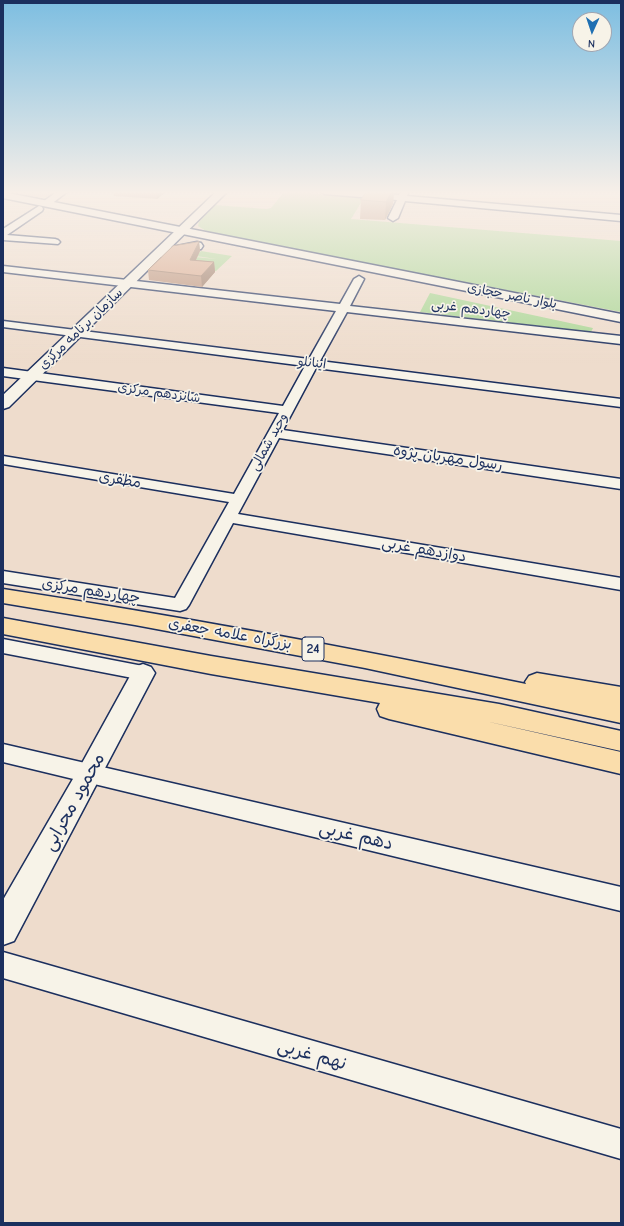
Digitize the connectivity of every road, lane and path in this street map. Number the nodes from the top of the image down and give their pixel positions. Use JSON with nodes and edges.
{"nodes":[{"id":1,"x":166,"y":248,"type":"edge"},
{"id":2,"x":179,"y":248,"type":"edge"},
{"id":3,"x":234,"y":248,"type":"edge"},
{"id":4,"x":251,"y":248,"type":"edge"},
{"id":5,"x":161,"y":253,"type":"junction"},
{"id":6,"x":3,"y":269,"type":"edge"},
{"id":7,"x":359,"y":279,"type":"dead end"},
{"id":8,"x":128,"y":284,"type":"junction"},
{"id":9,"x":500,"y":298,"type":"junction"},
{"id":10,"x":342,"y":308,"type":"junction"},
{"id":11,"x":621,"y":314,"type":"edge"},
{"id":12,"x":621,"y":318,"type":"edge"},
{"id":13,"x":3,"y":324,"type":"edge"},
{"id":14,"x":621,"y":325,"type":"edge"},
{"id":15,"x":621,"y":330,"type":"edge"},
{"id":16,"x":77,"y":333,"type":"junction"},
{"id":17,"x":621,"y":340,"type":"edge"},
{"id":18,"x":312,"y":363,"type":"junction"},
{"id":19,"x":3,"y":372,"type":"edge"},
{"id":20,"x":32,"y":375,"type":"junction"},
{"id":21,"x":621,"y":403,"type":"edge"},
{"id":22,"x":3,"y":404,"type":"edge"},
{"id":23,"x":286,"y":410,"type":"junction"},
{"id":24,"x":274,"y":433,"type":"junction"},
{"id":25,"x":3,"y":460,"type":"edge"},
{"id":26,"x":621,"y":484,"type":"edge"},
{"id":27,"x":238,"y":499,"type":"junction"},
{"id":28,"x":228,"y":517,"type":"junction"},
{"id":29,"x":3,"y":577,"type":"edge"},
{"id":30,"x":621,"y":584,"type":"edge"},
{"id":31,"x":3,"y":596,"type":"edge"},
{"id":32,"x":180,"y":605,"type":"joint"},
{"id":33,"x":3,"y":626,"type":"edge"},
{"id":34,"x":3,"y":646,"type":"edge"},
{"id":35,"x":365,"y":659,"type":"junction"},
{"id":36,"x":211,"y":664,"type":"junction"},
{"id":37,"x":143,"y":673,"type":"joint"},
{"id":38,"x":621,"y":696,"type":"edge"},
{"id":39,"x":621,"y":713,"type":"edge"},
{"id":40,"x":621,"y":741,"type":"edge"},
{"id":41,"x":3,"y":753,"type":"edge"},
{"id":42,"x":621,"y":763,"type":"edge"},
{"id":43,"x":90,"y":772,"type":"junction"},
{"id":44,"x":621,"y":899,"type":"edge"},
{"id":45,"x":3,"y":930,"type":"edge"},
{"id":46,"x":3,"y":965,"type":"edge"},
{"id":47,"x":621,"y":1144,"type":"edge"}],
"edges":[{"from":1,"to":5,"type":"main road","name":"سازمان برنامه مرکزی"},
{"from":2,"to":5,"type":"main road"},
{"from":3,"to":9,"type":"main road","name":"بلوار ناصر حجازی"},
{"from":4,"to":9,"type":"main road","name":"بلوار ناصر حجازی"},
{"from":5,"to":8,"type":"main road","name":"سازمان برنامه مرکزی"},
{"from":6,"to":8,"type":"street","name":"چهاردهم غربی"},
{"from":7,"to":10,"type":"street","name":"وحید شمالی"},
{"from":8,"to":10,"type":"street","name":"چهاردهم غربی"},
{"from":8,"to":16,"type":"main road","name":"سازمان برنامه مرکزی"},
{"from":9,"to":11,"type":"main road"},
{"from":9,"to":12,"type":"main road","name":"بلوار ناصر حجازی"},
{"from":9,"to":14,"type":"main road","name":"بلوار ناصر حجازی"},
{"from":9,"to":15,"type":"main road"},
{"from":10,"to":17,"type":"street","name":"چهاردهم غربی"},
{"from":10,"to":18,"type":"street","name":"وحید شمالی"},
{"from":13,"to":16,"type":"street","name":"اینانلو"},
{"from":16,"to":18,"type":"street","name":"اینانلو"},
{"from":16,"to":20,"type":"main road","name":"سازمان برنامه مرکزی"},
{"from":18,"to":21,"type":"street","name":"اینانلو"},
{"from":18,"to":23,"type":"street","name":"وحید شمالی"},
{"from":19,"to":20,"type":"street","name":"شانزدهم مرکزی"},
{"from":20,"to":22,"type":"main road","name":"سازمان برنامه مرکزی"},
{"from":20,"to":23,"type":"street","name":"شانزدهم مرکزی"},
{"from":23,"to":24,"type":"street","name":"وحید شمالی"},
{"from":24,"to":26,"type":"street","name":"رسول مهربان پژوه"},
{"from":24,"to":27,"type":"street","name":"وحید شمالی"},
{"from":25,"to":27,"type":"street","name":"مظفری"},
{"from":27,"to":28,"type":"street","name":"وحید شمالی"},
{"from":28,"to":30,"type":"street","name":"دوازدهم غربی"},
{"from":28,"to":32,"type":"street","name":"وحید شمالی"},
{"from":29,"to":32,"type":"street","name":"چهاردهم مرکزی"},
{"from":31,"to":35,"type":"highway","name":"بزرگراه علامه جعفری","number":"24"},
{"from":33,"to":36,"type":"highway","number":"24"},
{"from":34,"to":37,"type":"street"},
{"from":35,"to":38,"type":"highway"},
{"from":35,"to":39,"type":"highway","name":"بزرگراه علامه جعفری","number":"24"},
{"from":36,"to":40,"type":"highway","number":"24"},
{"from":36,"to":42,"type":"highway"},
{"from":37,"to":43,"type":"main road","name":"محمود محرابی"},
{"from":41,"to":43,"type":"street","name":"دهم غربی"},
{"from":43,"to":44,"type":"street","name":"دهم غربی"},
{"from":43,"to":45,"type":"main road","name":"محمود محرابی"},
{"from":46,"to":47,"type":"street","name":"نهم غربی"}]}
